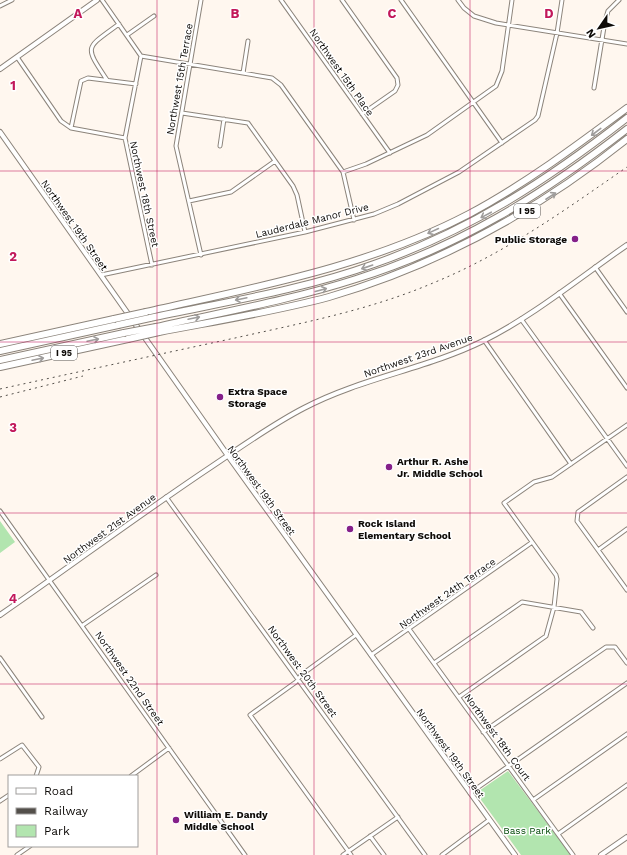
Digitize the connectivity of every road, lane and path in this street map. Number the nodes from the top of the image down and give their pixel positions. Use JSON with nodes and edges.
{"nodes":[{"id":1,"x":12,"y":0,"type":"edge"},
{"id":2,"x":97,"y":0,"type":"edge"},
{"id":3,"x":102,"y":0,"type":"edge"},
{"id":4,"x":201,"y":0,"type":"edge"},
{"id":5,"x":281,"y":0,"type":"edge"},
{"id":6,"x":342,"y":0,"type":"edge"},
{"id":7,"x":401,"y":0,"type":"edge"},
{"id":8,"x":458,"y":0,"type":"edge"},
{"id":9,"x":512,"y":0,"type":"edge"},
{"id":10,"x":562,"y":0,"type":"edge"},
{"id":11,"x":619,"y":0,"type":"edge"},
{"id":12,"x":0,"y":6,"type":"edge"},
{"id":13,"x":154,"y":16,"type":"dead end"},
{"id":14,"x":119,"y":24,"type":"junction"},
{"id":15,"x":509,"y":25,"type":"junction"},
{"id":16,"x":557,"y":33,"type":"junction"},
{"id":17,"x":127,"y":35,"type":"junction"},
{"id":18,"x":248,"y":41,"type":"dead end"},
{"id":19,"x":602,"y":41,"type":"junction"},
{"id":20,"x":627,"y":44,"type":"edge"},
{"id":21,"x":141,"y":56,"type":"junction"},
{"id":22,"x":18,"y":57,"type":"junction"},
{"id":23,"x":191,"y":64,"type":"junction"},
{"id":24,"x":0,"y":69,"type":"edge"},
{"id":25,"x":243,"y":73,"type":"junction"},
{"id":26,"x":108,"y":80,"type":"junction"},
{"id":27,"x":136,"y":84,"type":"junction"},
{"id":28,"x":594,"y":88,"type":"dead end"},
{"id":29,"x":474,"y":103,"type":"junction"},
{"id":30,"x":627,"y":108,"type":"edge"},
{"id":31,"x":182,"y":113,"type":"junction"},
{"id":32,"x":362,"y":114,"type":"junction"},
{"id":33,"x":627,"y":118,"type":"edge"},
{"id":34,"x":224,"y":119,"type":"junction"},
{"id":35,"x":71,"y":128,"type":"junction"},
{"id":36,"x":627,"y":129,"type":"edge"},
{"id":37,"x":0,"y":132,"type":"edge"},
{"id":38,"x":125,"y":138,"type":"junction"},
{"id":39,"x":627,"y":139,"type":"edge"},
{"id":40,"x":502,"y":143,"type":"junction"},
{"id":41,"x":220,"y":146,"type":"dead end"},
{"id":42,"x":390,"y":154,"type":"junction"},
{"id":43,"x":275,"y":161,"type":"junction"},
{"id":44,"x":343,"y":172,"type":"junction"},
{"id":45,"x":531,"y":188,"type":"junction"},
{"id":46,"x":189,"y":201,"type":"junction"},
{"id":47,"x":468,"y":214,"type":"junction"},
{"id":48,"x":354,"y":220,"type":"junction"},
{"id":49,"x":305,"y":232,"type":"junction"},
{"id":50,"x":470,"y":233,"type":"junction"},
{"id":51,"x":627,"y":245,"type":"edge"},
{"id":52,"x":201,"y":255,"type":"junction"},
{"id":53,"x":152,"y":265,"type":"junction"},
{"id":54,"x":417,"y":266,"type":"junction"},
{"id":55,"x":595,"y":267,"type":"junction"},
{"id":56,"x":101,"y":275,"type":"junction"},
{"id":57,"x":559,"y":293,"type":"junction"},
{"id":58,"x":627,"y":312,"type":"edge"},
{"id":59,"x":148,"y":315,"type":"junction"},
{"id":60,"x":521,"y":319,"type":"junction"},
{"id":61,"x":158,"y":329,"type":"junction"},
{"id":62,"x":126,"y":336,"type":"junction"},
{"id":63,"x":484,"y":340,"type":"junction"},
{"id":64,"x":0,"y":344,"type":"edge"},
{"id":65,"x":0,"y":351,"type":"edge"},
{"id":66,"x":0,"y":360,"type":"edge"},
{"id":67,"x":0,"y":367,"type":"edge"},
{"id":68,"x":627,"y":388,"type":"edge"},
{"id":69,"x":627,"y":425,"type":"edge"},
{"id":70,"x":608,"y":439,"type":"junction"},
{"id":71,"x":228,"y":456,"type":"junction"},
{"id":72,"x":571,"y":464,"type":"junction"},
{"id":73,"x":627,"y":466,"type":"edge"},
{"id":74,"x":627,"y":477,"type":"edge"},
{"id":75,"x":166,"y":497,"type":"junction"},
{"id":76,"x":0,"y":511,"type":"edge"},
{"id":77,"x":627,"y":529,"type":"edge"},
{"id":78,"x":532,"y":542,"type":"junction"},
{"id":79,"x":598,"y":550,"type":"junction"},
{"id":80,"x":156,"y":575,"type":"dead end"},
{"id":81,"x":51,"y":580,"type":"junction"},
{"id":82,"x":627,"y":581,"type":"edge"},
{"id":83,"x":623,"y":584,"type":"junction"},
{"id":84,"x":627,"y":590,"type":"edge"},
{"id":85,"x":554,"y":607,"type":"junction"},
{"id":86,"x":0,"y":615,"type":"edge"},
{"id":87,"x":83,"y":626,"type":"junction"},
{"id":88,"x":593,"y":628,"type":"dead end"},
{"id":89,"x":409,"y":629,"type":"junction"},
{"id":90,"x":356,"y":635,"type":"junction"},
{"id":91,"x":371,"y":655,"type":"junction"},
{"id":92,"x":0,"y":658,"type":"edge"},
{"id":93,"x":434,"y":663,"type":"junction"},
{"id":94,"x":627,"y":663,"type":"edge"},
{"id":95,"x":298,"y":678,"type":"junction"},
{"id":96,"x":627,"y":683,"type":"edge"},
{"id":97,"x":459,"y":697,"type":"junction"},
{"id":98,"x":42,"y":717,"type":"dead end"},
{"id":99,"x":483,"y":732,"type":"junction"},
{"id":100,"x":627,"y":734,"type":"edge"},
{"id":101,"x":169,"y":748,"type":"junction"},
{"id":102,"x":0,"y":759,"type":"edge"},
{"id":103,"x":508,"y":766,"type":"junction"},
{"id":104,"x":36,"y":775,"type":"edge"},
{"id":105,"x":132,"y":775,"type":"edge"},
{"id":106,"x":627,"y":785,"type":"edge"},
{"id":107,"x":470,"y":793,"type":"junction"},
{"id":108,"x":533,"y":800,"type":"junction"},
{"id":109,"x":398,"y":817,"type":"junction"},
{"id":110,"x":489,"y":820,"type":"junction"},
{"id":111,"x":558,"y":834,"type":"junction"},
{"id":112,"x":370,"y":836,"type":"junction"},
{"id":113,"x":627,"y":837,"type":"edge"},
{"id":114,"x":29,"y":847,"type":"edge"},
{"id":115,"x":348,"y":852,"type":"junction"},
{"id":116,"x":17,"y":855,"type":"edge"},
{"id":117,"x":245,"y":855,"type":"edge"},
{"id":118,"x":343,"y":855,"type":"edge"},
{"id":119,"x":351,"y":855,"type":"edge"},
{"id":120,"x":384,"y":855,"type":"edge"},
{"id":121,"x":425,"y":855,"type":"edge"},
{"id":122,"x":442,"y":855,"type":"edge"},
{"id":123,"x":515,"y":855,"type":"edge"},
{"id":124,"x":573,"y":855,"type":"edge"},
{"id":125,"x":601,"y":855,"type":"edge"}],
"edges":[{"from":1,"to":12,"type":"street"},
{"from":2,"to":22,"type":"street"},
{"from":3,"to":14,"type":"street"},
{"from":4,"to":23,"type":"street","name":"Northwest 15th Terrace"},
{"from":5,"to":32,"type":"street","name":"Northwest 15th Place"},
{"from":6,"to":32,"type":"street"},
{"from":7,"to":29,"type":"street"},
{"from":8,"to":15,"type":"street"},
{"from":9,"to":15,"type":"street"},
{"from":10,"to":16,"type":"street","name":"Lauderdale Manor Drive"},
{"from":11,"to":19,"type":"street"},
{"from":13,"to":17,"type":"street"},
{"from":14,"to":17,"type":"street"},
{"from":14,"to":26,"type":"street"},
{"from":15,"to":16,"type":"street"},
{"from":15,"to":29,"type":"street"},
{"from":16,"to":19,"type":"street"},
{"from":16,"to":40,"type":"street","name":"Lauderdale Manor Drive"},
{"from":17,"to":21,"type":"street"},
{"from":18,"to":25,"type":"street"},
{"from":19,"to":20,"type":"street"},
{"from":19,"to":28,"type":"street"},
{"from":21,"to":23,"type":"street"},
{"from":21,"to":27,"type":"street","name":"Northwest 18th Street"},
{"from":22,"to":24,"type":"street"},
{"from":22,"to":35,"type":"street"},
{"from":23,"to":25,"type":"street"},
{"from":23,"to":31,"type":"street","name":"Northwest 15th Terrace"},
{"from":25,"to":44,"type":"street"},
{"from":26,"to":27,"type":"street"},
{"from":26,"to":35,"type":"street"},
{"from":27,"to":38,"type":"street","name":"Northwest 18th Street"},
{"from":29,"to":40,"type":"street"},
{"from":29,"to":42,"type":"street"},
{"from":30,"to":47,"type":"highway","number":"I 95","one_way":true},
{"from":31,"to":34,"type":"street"},
{"from":31,"to":46,"type":"street","name":"Northwest 15th Terrace"},
{"from":32,"to":42,"type":"street","name":"Northwest 15th Place"},
{"from":33,"to":45,"type":"highway"},
{"from":34,"to":41,"type":"street"},
{"from":34,"to":43,"type":"street"},
{"from":35,"to":38,"type":"street"},
{"from":36,"to":50,"type":"highway"},
{"from":37,"to":56,"type":"street","name":"Northwest 19th Street"},
{"from":38,"to":53,"type":"street","name":"Northwest 18th Street"},
{"from":54,"to":39,"type":"highway","number":"I 95","one_way":true},
{"from":40,"to":48,"type":"street","name":"Lauderdale Manor Drive"},
{"from":42,"to":44,"type":"street"},
{"from":43,"to":46,"type":"street"},
{"from":43,"to":49,"type":"street"},
{"from":44,"to":48,"type":"street"},
{"from":45,"to":47,"type":"highway"},
{"from":45,"to":59,"type":"highway","one_way":true},
{"from":46,"to":52,"type":"street","name":"Northwest 15th Terrace"},
{"from":47,"to":59,"type":"highway","number":"I 95","one_way":true},
{"from":48,"to":49,"type":"street","name":"Lauderdale Manor Drive"},
{"from":49,"to":52,"type":"street","name":"Lauderdale Manor Drive"},
{"from":50,"to":54,"type":"highway"},
{"from":61,"to":50,"type":"highway","one_way":true},
{"from":51,"to":55,"type":"street","name":"Northwest 23rd Avenue"},
{"from":52,"to":53,"type":"street","name":"Lauderdale Manor Drive"},
{"from":53,"to":56,"type":"street","name":"Lauderdale Manor Drive"},
{"from":54,"to":61,"type":"highway","number":"I 95"},
{"from":55,"to":57,"type":"street","name":"Northwest 23rd Avenue"},
{"from":55,"to":58,"type":"street"},
{"from":56,"to":71,"type":"street","name":"Northwest 19th Street"},
{"from":57,"to":60,"type":"street","name":"Northwest 23rd Avenue"},
{"from":57,"to":68,"type":"street"},
{"from":59,"to":64,"type":"highway","number":"I 95","bridge":true},
{"from":59,"to":65,"type":"highway","bridge":true},
{"from":60,"to":63,"type":"street","name":"Northwest 23rd Avenue"},
{"from":60,"to":70,"type":"street"},
{"from":61,"to":62,"type":"highway","number":"I 95","bridge":true},
{"from":66,"to":62,"type":"highway","one_way":true},
{"from":67,"to":62,"type":"highway","number":"I 95","one_way":true},
{"from":63,"to":71,"type":"street","name":"Northwest 23rd Avenue"},
{"from":63,"to":72,"type":"street"},
{"from":69,"to":70,"type":"street"},
{"from":70,"to":72,"type":"street"},
{"from":70,"to":73,"type":"street"},
{"from":71,"to":75,"type":"street","name":"Northwest 21st Avenue"},
{"from":71,"to":90,"type":"street","name":"Northwest 19th Street"},
{"from":72,"to":78,"type":"street"},
{"from":74,"to":79,"type":"street"},
{"from":75,"to":81,"type":"street","name":"Northwest 21st Avenue"},
{"from":75,"to":95,"type":"street","name":"Northwest 20th Street"},
{"from":76,"to":81,"type":"street","name":"Northwest 22nd Street"},
{"from":77,"to":79,"type":"street"},
{"from":78,"to":85,"type":"street"},
{"from":78,"to":89,"type":"street","name":"Northwest 24th Terrace"},
{"from":79,"to":83,"type":"street"},
{"from":80,"to":87,"type":"street"},
{"from":81,"to":86,"type":"street","name":"Northwest 21st Avenue"},
{"from":81,"to":87,"type":"street","name":"Northwest 22nd Street"},
{"from":82,"to":83,"type":"street"},
{"from":83,"to":84,"type":"street"},
{"from":85,"to":88,"type":"street"},
{"from":85,"to":93,"type":"street"},
{"from":85,"to":97,"type":"street"},
{"from":87,"to":101,"type":"street","name":"Northwest 22nd Street"},
{"from":89,"to":91,"type":"street","name":"Northwest 24th Terrace"},
{"from":89,"to":93,"type":"street","name":"Northwest 18th Court"},
{"from":90,"to":91,"type":"street","name":"Northwest 19th Street"},
{"from":90,"to":95,"type":"street"},
{"from":91,"to":107,"type":"street","name":"Northwest 19th Street"},
{"from":92,"to":98,"type":"street"},
{"from":93,"to":97,"type":"street","name":"Northwest 18th Court"},
{"from":94,"to":99,"type":"street"},
{"from":95,"to":109,"type":"street","name":"Northwest 20th Street"},
{"from":95,"to":115,"type":"street"},
{"from":96,"to":103,"type":"street"},
{"from":97,"to":99,"type":"street","name":"Northwest 18th Court"},
{"from":99,"to":103,"type":"street","name":"Northwest 18th Court"},
{"from":100,"to":108,"type":"street"},
{"from":101,"to":105,"type":"street"},
{"from":101,"to":117,"type":"street","name":"Northwest 22nd Street"},
{"from":102,"to":104,"type":"street"},
{"from":103,"to":107,"type":"street"},
{"from":103,"to":108,"type":"street","name":"Northwest 18th Court"},
{"from":106,"to":111,"type":"street"},
{"from":107,"to":110,"type":"street","name":"Northwest 19th Street"},
{"from":108,"to":111,"type":"street","name":"Northwest 18th Court"},
{"from":109,"to":112,"type":"street"},
{"from":109,"to":121,"type":"street","name":"Northwest 20th Street"},
{"from":110,"to":122,"type":"street"},
{"from":110,"to":123,"type":"street","name":"Northwest 19th Street"},
{"from":111,"to":124,"type":"street","name":"Northwest 18th Court"},
{"from":112,"to":115,"type":"street"},
{"from":112,"to":120,"type":"street"},
{"from":113,"to":125,"type":"street"},
{"from":114,"to":116,"type":"street"},
{"from":115,"to":118,"type":"street"},
{"from":115,"to":119,"type":"street"}]}
